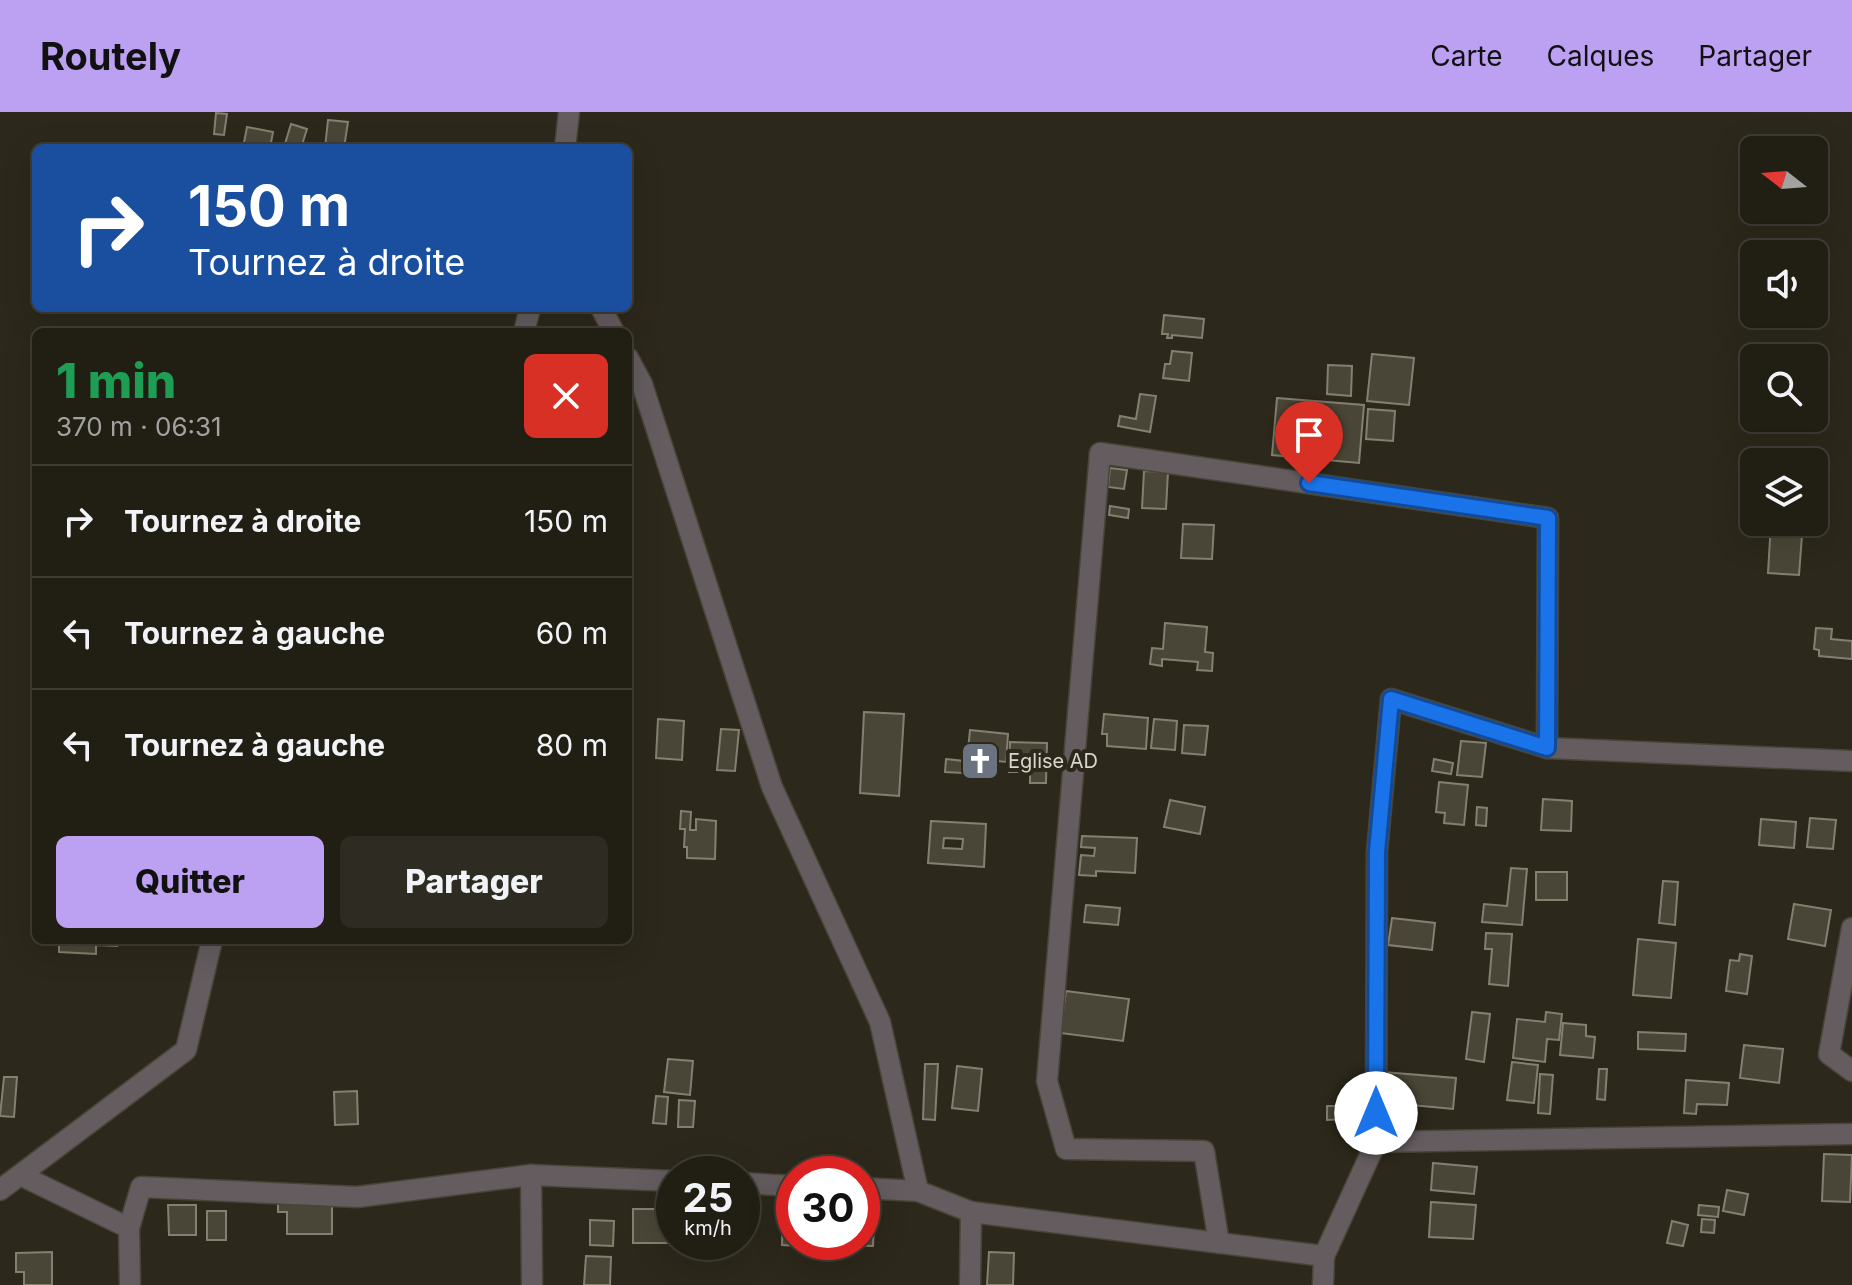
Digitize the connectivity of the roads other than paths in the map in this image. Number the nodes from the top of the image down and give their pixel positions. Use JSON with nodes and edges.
{"nodes":[{"id":1,"x":569,"y":112,"type":"edge"},
{"id":2,"x":565,"y":144,"type":"edge"},
{"id":3,"x":632,"y":365,"type":"edge"},
{"id":4,"x":1547,"y":748,"type":"junction"},
{"id":5,"x":1852,"y":761,"type":"edge"},
{"id":6,"x":1852,"y":928,"type":"edge"},
{"id":7,"x":211,"y":944,"type":"edge"},
{"id":8,"x":1852,"y":1071,"type":"edge"},
{"id":9,"x":1852,"y":1134,"type":"edge"},
{"id":10,"x":1376,"y":1142,"type":"junction"},
{"id":11,"x":20,"y":1175,"type":"junction"},
{"id":12,"x":531,"y":1175,"type":"junction"},
{"id":13,"x":656,"y":1180,"type":"edge"},
{"id":14,"x":880,"y":1189,"type":"edge"},
{"id":15,"x":0,"y":1190,"type":"edge"},
{"id":16,"x":918,"y":1191,"type":"junction"},
{"id":17,"x":971,"y":1212,"type":"junction"},
{"id":18,"x":129,"y":1228,"type":"junction"},
{"id":19,"x":1219,"y":1243,"type":"junction"},
{"id":20,"x":1324,"y":1256,"type":"junction"},
{"id":21,"x":130,"y":1285,"type":"edge"},
{"id":22,"x":532,"y":1285,"type":"edge"},
{"id":23,"x":970,"y":1285,"type":"edge"},
{"id":24,"x":1323,"y":1285,"type":"edge"}],
"edges":[{"from":1,"to":2,"type":"street"},
{"from":3,"to":16,"type":"street"},
{"from":4,"to":5,"type":"street"},
{"from":4,"to":10,"type":"street"},
{"from":4,"to":19,"type":"street"},
{"from":6,"to":8,"type":"street"},
{"from":7,"to":11,"type":"street"},
{"from":9,"to":10,"type":"street"},
{"from":10,"to":20,"type":"street"},
{"from":11,"to":15,"type":"street"},
{"from":11,"to":18,"type":"street"},
{"from":12,"to":13,"type":"street"},
{"from":12,"to":18,"type":"street"},
{"from":12,"to":22,"type":"street"},
{"from":14,"to":16,"type":"street"},
{"from":16,"to":17,"type":"street"},
{"from":17,"to":19,"type":"street"},
{"from":17,"to":23,"type":"street"},
{"from":18,"to":21,"type":"street"},
{"from":19,"to":20,"type":"street"},
{"from":20,"to":24,"type":"street"}]}
